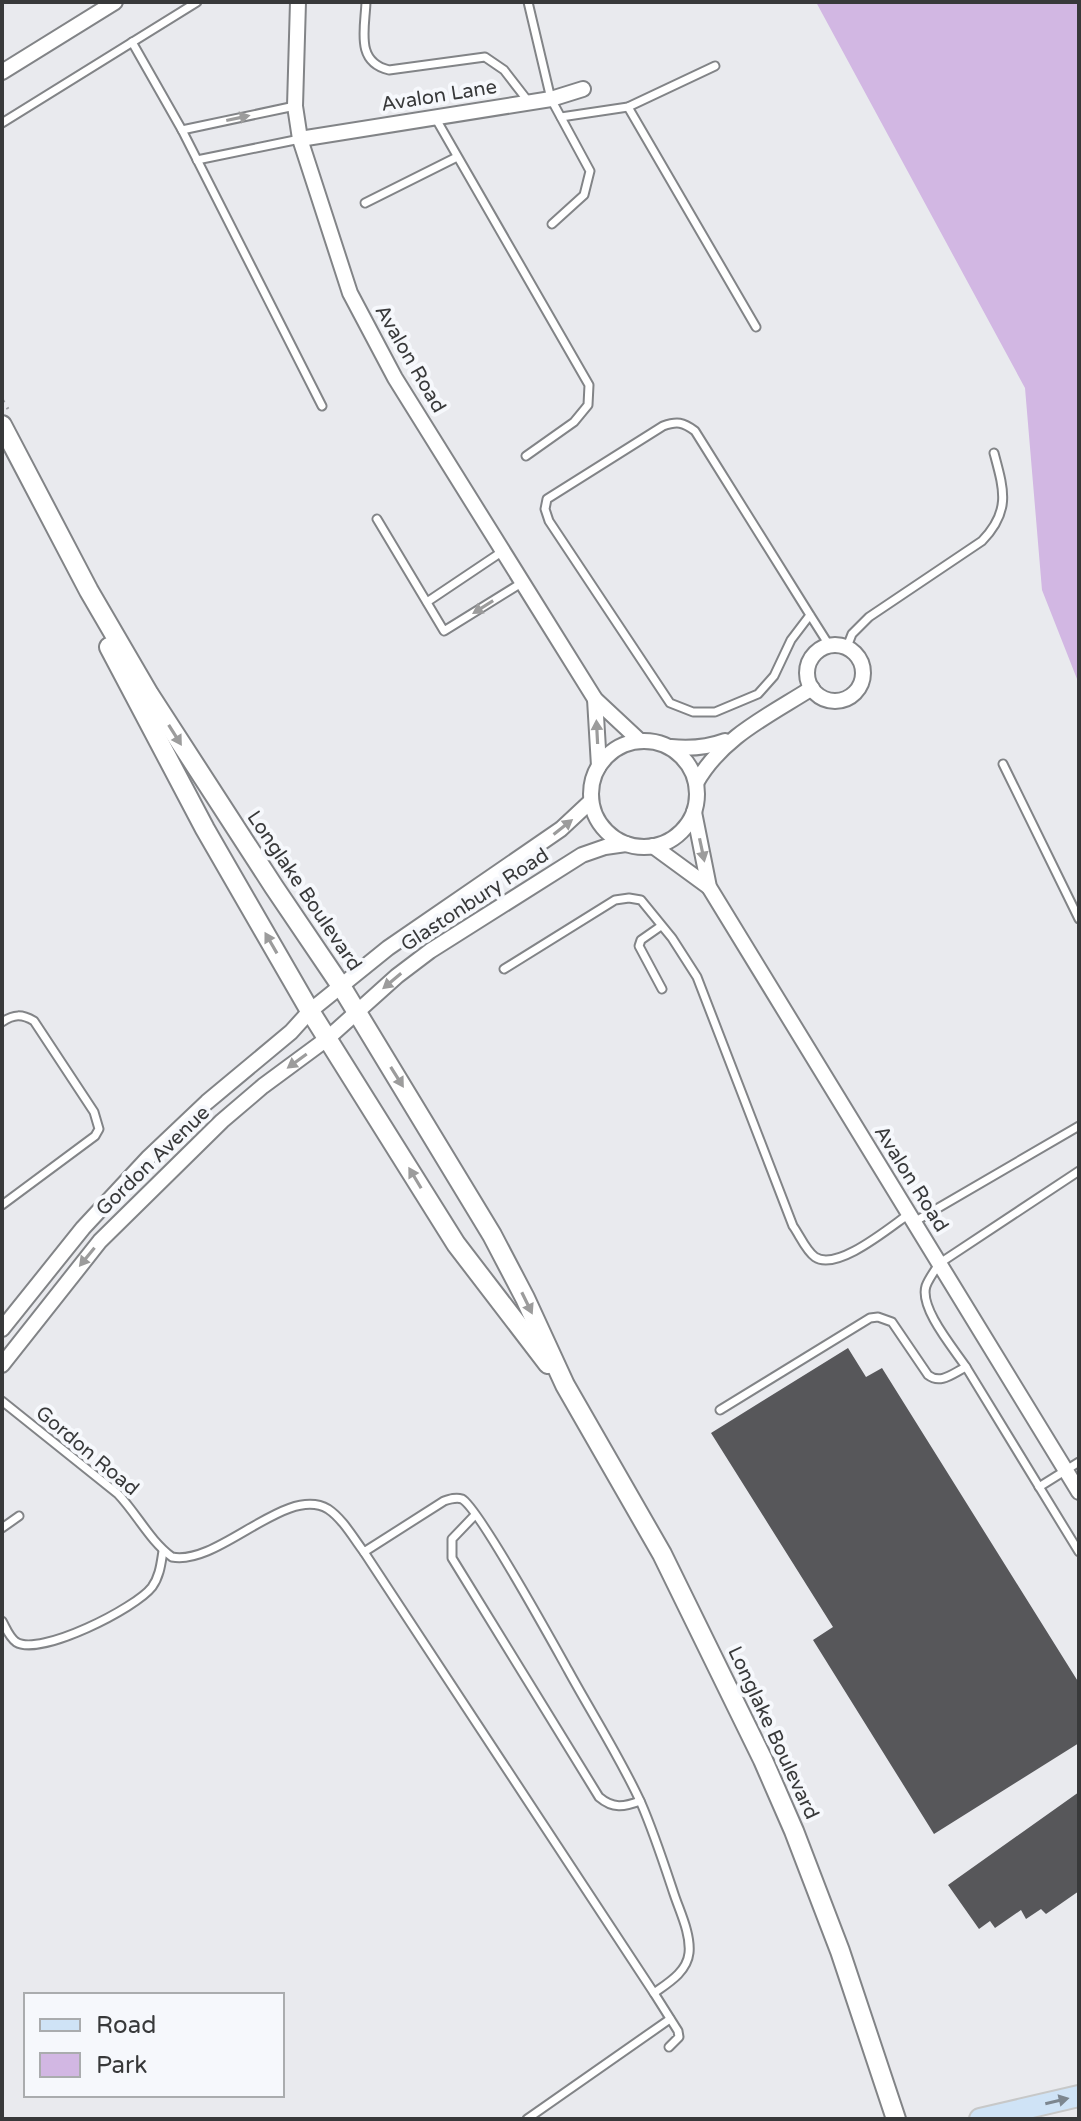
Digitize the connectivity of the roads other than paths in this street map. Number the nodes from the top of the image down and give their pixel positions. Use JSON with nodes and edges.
{"nodes":[{"id":1,"x":115,"y":2,"type":"edge"},
{"id":2,"x":197,"y":2,"type":"edge"},
{"id":3,"x":298,"y":2,"type":"edge"},
{"id":4,"x":366,"y":2,"type":"edge"},
{"id":5,"x":528,"y":2,"type":"edge"},
{"id":6,"x":132,"y":42,"type":"junction"},
{"id":7,"x":715,"y":66,"type":"dead end"},
{"id":8,"x":2,"y":72,"type":"edge"},
{"id":9,"x":583,"y":89,"type":"dead end"},
{"id":10,"x":551,"y":99,"type":"junction"},
{"id":11,"x":529,"y":102,"type":"junction"},
{"id":12,"x":295,"y":106,"type":"junction"},
{"id":13,"x":628,"y":107,"type":"junction"},
{"id":14,"x":435,"y":117,"type":"junction"},
{"id":15,"x":561,"y":117,"type":"junction"},
{"id":16,"x":2,"y":123,"type":"edge"},
{"id":17,"x":182,"y":130,"type":"junction"},
{"id":18,"x":300,"y":139,"type":"junction"},
{"id":19,"x":457,"y":157,"type":"junction"},
{"id":20,"x":197,"y":160,"type":"junction"},
{"id":21,"x":365,"y":203,"type":"dead end"},
{"id":22,"x":552,"y":224,"type":"dead end"},
{"id":23,"x":756,"y":327,"type":"dead end"},
{"id":24,"x":322,"y":406,"type":"dead end"},
{"id":25,"x":2,"y":425,"type":"edge"},
{"id":26,"x":2,"y":445,"type":"edge"},
{"id":27,"x":994,"y":453,"type":"dead end"},
{"id":28,"x":526,"y":456,"type":"dead end"},
{"id":29,"x":377,"y":519,"type":"dead end"},
{"id":30,"x":503,"y":551,"type":"junction"},
{"id":31,"x":523,"y":582,"type":"junction"},
{"id":32,"x":427,"y":602,"type":"junction"},
{"id":33,"x":810,"y":615,"type":"junction"},
{"id":34,"x":829,"y":645,"type":"junction"},
{"id":35,"x":847,"y":647,"type":"junction"},
{"id":36,"x":812,"y":688,"type":"junction"},
{"id":37,"x":595,"y":699,"type":"junction"},
{"id":38,"x":732,"y":738,"type":"junction"},
{"id":39,"x":640,"y":741,"type":"junction"},
{"id":40,"x":670,"y":747,"type":"junction"},
{"id":41,"x":1003,"y":764,"type":"dead end"},
{"id":42,"x":599,"y":766,"type":"junction"},
{"id":43,"x":696,"y":783,"type":"junction"},
{"id":44,"x":591,"y":801,"type":"junction"},
{"id":45,"x":694,"y":812,"type":"junction"},
{"id":46,"x":626,"y":844,"type":"junction"},
{"id":47,"x":653,"y":846,"type":"junction"},
{"id":48,"x":709,"y":887,"type":"junction"},
{"id":49,"x":1079,"y":919,"type":"edge"},
{"id":50,"x":661,"y":926,"type":"junction"},
{"id":51,"x":504,"y":969,"type":"dead end"},
{"id":52,"x":341,"y":986,"type":"junction"},
{"id":53,"x":662,"y":989,"type":"dead end"},
{"id":54,"x":310,"y":1011,"type":"junction"},
{"id":55,"x":357,"y":1011,"type":"junction"},
{"id":56,"x":2,"y":1022,"type":"edge"},
{"id":57,"x":328,"y":1038,"type":"junction"},
{"id":58,"x":1079,"y":1126,"type":"edge"},
{"id":59,"x":1079,"y":1171,"type":"edge"},
{"id":60,"x":2,"y":1205,"type":"edge"},
{"id":61,"x":912,"y":1218,"type":"junction"},
{"id":62,"x":940,"y":1263,"type":"junction"},
{"id":63,"x":2,"y":1329,"type":"edge"},
{"id":64,"x":2,"y":1365,"type":"edge"},
{"id":65,"x":966,"y":1367,"type":"junction"},
{"id":66,"x":565,"y":1385,"type":"junction"},
{"id":67,"x":2,"y":1401,"type":"edge"},
{"id":68,"x":720,"y":1410,"type":"dead end"},
{"id":69,"x":1072,"y":1466,"type":"edge"},
{"id":70,"x":1039,"y":1487,"type":"junction"},
{"id":71,"x":1079,"y":1492,"type":"edge"},
{"id":72,"x":475,"y":1515,"type":"junction"},
{"id":73,"x":19,"y":1516,"type":"dead end"},
{"id":74,"x":2,"y":1528,"type":"edge"},
{"id":75,"x":163,"y":1551,"type":"junction"},
{"id":76,"x":364,"y":1552,"type":"junction"},
{"id":77,"x":1079,"y":1552,"type":"edge"},
{"id":78,"x":2,"y":1621,"type":"edge"},
{"id":79,"x":640,"y":1801,"type":"junction"},
{"id":80,"x":654,"y":1993,"type":"junction"},
{"id":81,"x":670,"y":2019,"type":"junction"},
{"id":82,"x":669,"y":2047,"type":"dead end"},
{"id":83,"x":1079,"y":2096,"type":"edge"},
{"id":84,"x":527,"y":2119,"type":"edge"},
{"id":85,"x":896,"y":2119,"type":"edge"},
{"id":86,"x":980,"y":2119,"type":"edge"}],
"edges":[{"from":1,"to":8,"type":"street"},
{"from":2,"to":6,"type":"lane"},
{"from":3,"to":12,"type":"street","name":"Avalon Road"},
{"from":4,"to":11,"type":"lane"},
{"from":5,"to":10,"type":"lane"},
{"from":6,"to":16,"type":"lane"},
{"from":6,"to":17,"type":"lane"},
{"from":7,"to":13,"type":"lane"},
{"from":9,"to":10,"type":"street","name":"Avalon Lane"},
{"from":10,"to":11,"type":"street","name":"Avalon Lane"},
{"from":10,"to":15,"type":"lane"},
{"from":11,"to":14,"type":"street","name":"Avalon Lane"},
{"from":17,"to":12,"type":"lane","one_way":true},
{"from":12,"to":18,"type":"street","name":"Avalon Road"},
{"from":13,"to":15,"type":"lane"},
{"from":13,"to":23,"type":"lane"},
{"from":14,"to":18,"type":"street","name":"Avalon Lane"},
{"from":14,"to":19,"type":"lane"},
{"from":15,"to":22,"type":"lane"},
{"from":17,"to":20,"type":"lane"},
{"from":18,"to":20,"type":"lane"},
{"from":18,"to":30,"type":"street","name":"Avalon Road"},
{"from":19,"to":21,"type":"lane"},
{"from":19,"to":28,"type":"lane"},
{"from":20,"to":24,"type":"lane"},
{"from":25,"to":52,"type":"main road","name":"Longlake Boulevard","one_way":true},
{"from":54,"to":26,"type":"main road","name":"Longlake Boulevard","one_way":true},
{"from":27,"to":35,"type":"lane"},
{"from":29,"to":32,"type":"lane"},
{"from":30,"to":31,"type":"street","name":"Avalon Road"},
{"from":30,"to":32,"type":"lane"},
{"from":31,"to":32,"type":"lane","one_way":true},
{"from":31,"to":37,"type":"street","name":"Avalon Road"},
{"from":33,"to":33,"type":"lane"},
{"from":33,"to":34,"type":"lane"},
{"from":34,"to":35,"type":"street"},
{"from":34,"to":36,"type":"street"},
{"from":35,"to":36,"type":"street"},
{"from":36,"to":38,"type":"street"},
{"from":37,"to":39,"type":"street"},
{"from":42,"to":37,"type":"street","one_way":true},
{"from":38,"to":40,"type":"street"},
{"from":38,"to":43,"type":"street"},
{"from":39,"to":40,"type":"street"},
{"from":39,"to":42,"type":"street"},
{"from":40,"to":43,"type":"street"},
{"from":41,"to":49,"type":"lane"},
{"from":42,"to":44,"type":"street"},
{"from":43,"to":45,"type":"street"},
{"from":44,"to":46,"type":"street"},
{"from":52,"to":44,"type":"street","name":"Glastonbury Road","one_way":true},
{"from":45,"to":47,"type":"street"},
{"from":45,"to":48,"type":"street","name":"Avalon Road","one_way":true},
{"from":46,"to":47,"type":"street"},
{"from":46,"to":55,"type":"street","name":"Glastonbury Road","one_way":true},
{"from":47,"to":48,"type":"street","name":"Avalon Road"},
{"from":48,"to":61,"type":"street","name":"Avalon Road"},
{"from":50,"to":51,"type":"lane"},
{"from":50,"to":53,"type":"lane"},
{"from":50,"to":61,"type":"lane"},
{"from":52,"to":54,"type":"street","name":"Gordon Avenue"},
{"from":52,"to":55,"type":"main road","name":"Longlake Boulevard"},
{"from":54,"to":57,"type":"main road","name":"Longlake Boulevard"},
{"from":54,"to":63,"type":"street","name":"Gordon Avenue"},
{"from":55,"to":57,"type":"street","name":"Gordon Avenue"},
{"from":55,"to":66,"type":"main road","name":"Longlake Boulevard","one_way":true},
{"from":56,"to":60,"type":"lane"},
{"from":57,"to":64,"type":"street","name":"Gordon Avenue","one_way":true},
{"from":66,"to":57,"type":"main road","name":"Longlake Boulevard","one_way":true},
{"from":58,"to":61,"type":"lane"},
{"from":59,"to":62,"type":"lane"},
{"from":61,"to":62,"type":"street","name":"Avalon Road"},
{"from":62,"to":65,"type":"lane"},
{"from":62,"to":69,"type":"street","name":"Avalon Road"},
{"from":65,"to":68,"type":"lane"},
{"from":65,"to":70,"type":"lane"},
{"from":66,"to":85,"type":"main road","name":"Longlake Boulevard"},
{"from":67,"to":75,"type":"lane","name":"Gordon Road"},
{"from":69,"to":70,"type":"lane"},
{"from":69,"to":71,"type":"street","name":"Avalon Road"},
{"from":70,"to":77,"type":"lane"},
{"from":72,"to":76,"type":"lane"},
{"from":72,"to":79,"type":"lane"},
{"from":72,"to":79,"type":"lane"},
{"from":73,"to":74,"type":"lane"},
{"from":75,"to":76,"type":"lane"},
{"from":75,"to":78,"type":"lane"},
{"from":76,"to":80,"type":"lane"},
{"from":79,"to":80,"type":"lane"},
{"from":80,"to":81,"type":"lane"},
{"from":81,"to":82,"type":"lane"},
{"from":81,"to":84,"type":"lane"},
{"from":86,"to":83,"type":"main road","one_way":true}]}
